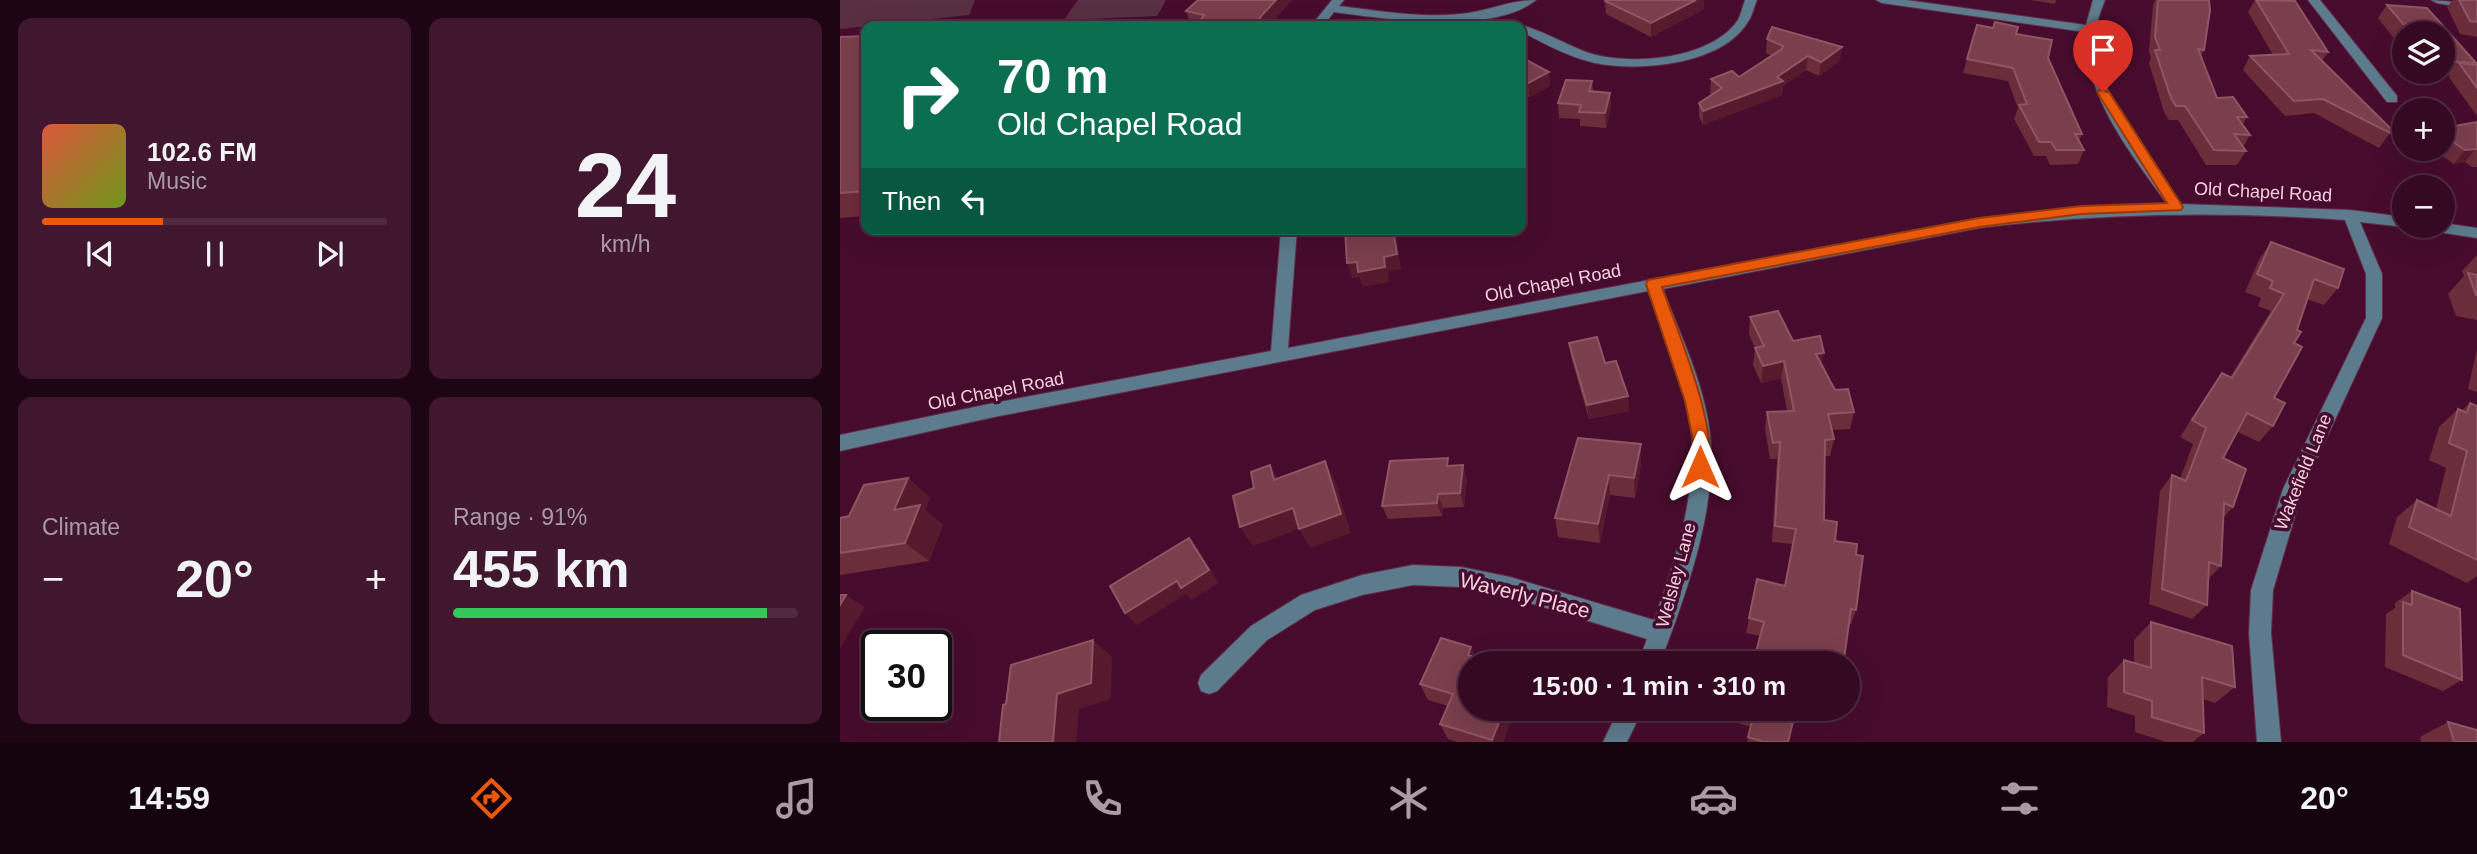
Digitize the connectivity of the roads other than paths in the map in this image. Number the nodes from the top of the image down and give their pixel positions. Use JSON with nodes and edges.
{"nodes":[{"id":1,"x":1530,"y":0,"type":"edge"},
{"id":2,"x":1751,"y":0,"type":"edge"},
{"id":3,"x":1882,"y":0,"type":"edge"},
{"id":4,"x":2099,"y":0,"type":"edge"},
{"id":5,"x":2314,"y":0,"type":"edge"},
{"id":6,"x":2437,"y":0,"type":"edge"},
{"id":7,"x":1335,"y":4,"type":"edge"},
{"id":8,"x":2477,"y":7,"type":"edge"},
{"id":9,"x":1488,"y":15,"type":"junction"},
{"id":10,"x":1321,"y":21,"type":"edge"},
{"id":11,"x":1504,"y":21,"type":"edge"},
{"id":12,"x":2091,"y":29,"type":"junction"},
{"id":13,"x":1526,"y":30,"type":"edge"},
{"id":14,"x":2392,"y":99,"type":"dead end"},
{"id":15,"x":2176,"y":207,"type":"junction"},
{"id":16,"x":2350,"y":215,"type":"junction"},
{"id":17,"x":2392,"y":220,"type":"edge"},
{"id":18,"x":2455,"y":230,"type":"edge"},
{"id":19,"x":2477,"y":233,"type":"edge"},
{"id":20,"x":1289,"y":235,"type":"edge"},
{"id":21,"x":1653,"y":284,"type":"junction"},
{"id":22,"x":1279,"y":356,"type":"junction"},
{"id":23,"x":840,"y":443,"type":"edge"},
{"id":24,"x":1661,"y":633,"type":"junction"},
{"id":25,"x":1654,"y":651,"type":"edge"},
{"id":26,"x":1209,"y":683,"type":"dead end"},
{"id":27,"x":1625,"y":721,"type":"edge"},
{"id":28,"x":1615,"y":742,"type":"edge"},
{"id":29,"x":2269,"y":742,"type":"edge"}],
"edges":[{"from":1,"to":9,"type":"street"},
{"from":2,"to":13,"type":"street"},
{"from":3,"to":12,"type":"street"},
{"from":4,"to":12,"type":"street"},
{"from":5,"to":14,"type":"street"},
{"from":6,"to":8,"type":"street"},
{"from":7,"to":9,"type":"street"},
{"from":7,"to":10,"type":"street"},
{"from":9,"to":11,"type":"street"},
{"from":12,"to":15,"type":"street"},
{"from":15,"to":16,"type":"street","name":"Old Chapel Road"},
{"from":15,"to":21,"type":"street","name":"Old Chapel Road"},
{"from":16,"to":17,"type":"street","name":"Old Chapel Road"},
{"from":16,"to":29,"type":"street","name":"Wakefield Lane"},
{"from":18,"to":19,"type":"street"},
{"from":20,"to":22,"type":"street"},
{"from":21,"to":22,"type":"street","name":"Old Chapel Road"},
{"from":21,"to":24,"type":"street","name":"Welsley Lane"},
{"from":22,"to":23,"type":"street","name":"Old Chapel Road"},
{"from":24,"to":25,"type":"street","name":"Welsley Lane"},
{"from":24,"to":26,"type":"street","name":"Waverly Place"},
{"from":27,"to":28,"type":"street"}]}
